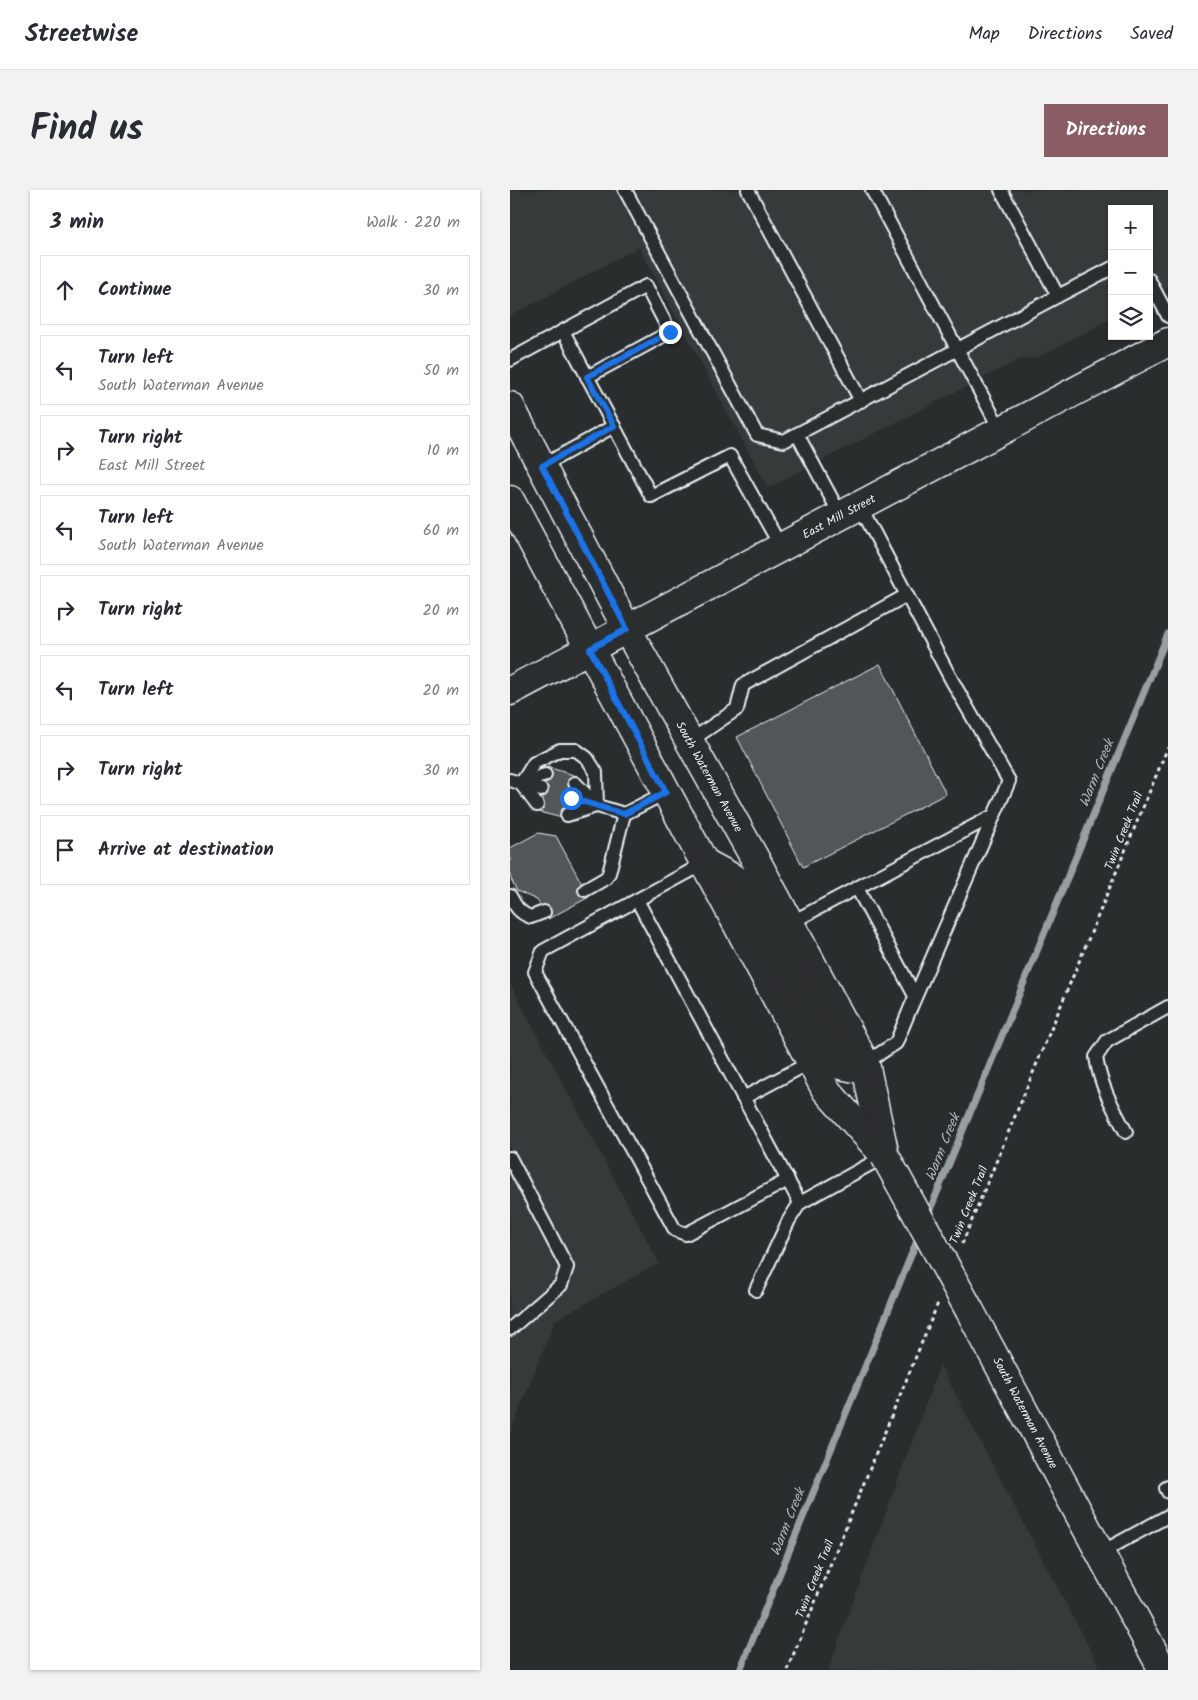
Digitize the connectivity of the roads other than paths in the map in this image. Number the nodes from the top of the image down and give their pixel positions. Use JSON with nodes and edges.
{"nodes":[{"id":1,"x":625,"y":190,"type":"edge"},
{"id":2,"x":748,"y":190,"type":"edge"},
{"id":3,"x":872,"y":190,"type":"edge"},
{"id":4,"x":1002,"y":190,"type":"edge"},
{"id":5,"x":1108,"y":270,"type":"edge"},
{"id":6,"x":1153,"y":288,"type":"edge"},
{"id":7,"x":1058,"y":296,"type":"junction"},
{"id":8,"x":1168,"y":316,"type":"edge"},
{"id":9,"x":563,"y":332,"type":"junction"},
{"id":10,"x":1168,"y":342,"type":"edge"},
{"id":11,"x":957,"y":350,"type":"junction"},
{"id":12,"x":510,"y":360,"type":"edge"},
{"id":13,"x":587,"y":377,"type":"junction"},
{"id":14,"x":861,"y":401,"type":"junction"},
{"id":15,"x":510,"y":406,"type":"edge"},
{"id":16,"x":614,"y":426,"type":"junction"},
{"id":17,"x":1000,"y":431,"type":"junction"},
{"id":18,"x":797,"y":434,"type":"junction"},
{"id":19,"x":542,"y":466,"type":"junction"},
{"id":20,"x":510,"y":500,"type":"edge"},
{"id":21,"x":851,"y":511,"type":"junction"},
{"id":22,"x":781,"y":547,"type":"junction"},
{"id":23,"x":907,"y":595,"type":"junction"},
{"id":24,"x":627,"y":629,"type":"junction"},
{"id":25,"x":590,"y":649,"type":"junction"},
{"id":26,"x":510,"y":691,"type":"edge"},
{"id":27,"x":690,"y":741,"type":"junction"},
{"id":28,"x":545,"y":775,"type":"dead end"},
{"id":29,"x":515,"y":782,"type":"edge"},
{"id":30,"x":575,"y":783,"type":"dead end"},
{"id":31,"x":541,"y":790,"type":"dead end"},
{"id":32,"x":666,"y":792,"type":"junction"},
{"id":33,"x":571,"y":798,"type":"dead end"},
{"id":34,"x":537,"y":806,"type":"dead end"},
{"id":35,"x":597,"y":806,"type":"junction"},
{"id":36,"x":624,"y":814,"type":"junction"},
{"id":37,"x":567,"y":815,"type":"dead end"},
{"id":38,"x":993,"y":816,"type":"junction"},
{"id":39,"x":705,"y":863,"type":"junction"},
{"id":40,"x":857,"y":888,"type":"junction"},
{"id":41,"x":584,"y":890,"type":"dead end"},
{"id":42,"x":510,"y":896,"type":"edge"},
{"id":43,"x":637,"y":900,"type":"junction"},
{"id":44,"x":544,"y":912,"type":"dead end"},
{"id":45,"x":790,"y":923,"type":"junction"},
{"id":46,"x":915,"y":996,"type":"junction"},
{"id":47,"x":1168,"y":1007,"type":"edge"},
{"id":48,"x":811,"y":1062,"type":"junction"},
{"id":49,"x":865,"y":1063,"type":"junction"},
{"id":50,"x":743,"y":1098,"type":"junction"},
{"id":51,"x":1126,"y":1132,"type":"dead end"},
{"id":52,"x":885,"y":1156,"type":"junction"},
{"id":53,"x":510,"y":1158,"type":"edge"},
{"id":54,"x":788,"y":1180,"type":"junction"},
{"id":55,"x":800,"y":1203,"type":"junction"},
{"id":56,"x":756,"y":1290,"type":"dead end"},
{"id":57,"x":510,"y":1329,"type":"edge"},
{"id":58,"x":1168,"y":1487,"type":"edge"},
{"id":59,"x":1168,"y":1492,"type":"edge"},
{"id":60,"x":1168,"y":1516,"type":"edge"},
{"id":61,"x":1100,"y":1553,"type":"junction"},
{"id":62,"x":1163,"y":1670,"type":"edge"}],
"edges":[{"from":1,"to":18,"type":"lane"},
{"from":2,"to":14,"type":"lane"},
{"from":3,"to":11,"type":"lane"},
{"from":4,"to":7,"type":"lane"},
{"from":5,"to":7,"type":"lane"},
{"from":6,"to":8,"type":"lane"},
{"from":7,"to":11,"type":"lane"},
{"from":9,"to":12,"type":"lane"},
{"from":9,"to":13,"type":"lane"},
{"from":9,"to":13,"type":"lane"},
{"from":10,"to":17,"type":"main road","name":"East Mill Street"},
{"from":11,"to":14,"type":"lane"},
{"from":11,"to":17,"type":"lane"},
{"from":13,"to":16,"type":"lane"},
{"from":14,"to":18,"type":"lane"},
{"from":15,"to":19,"type":"main road","name":"South Waterman Avenue"},
{"from":16,"to":19,"type":"lane"},
{"from":16,"to":22,"type":"lane"},
{"from":17,"to":21,"type":"main road","name":"East Mill Street"},
{"from":18,"to":21,"type":"lane"},
{"from":19,"to":24,"type":"main road","name":"South Waterman Avenue"},
{"from":20,"to":25,"type":"main road","name":"South Waterman Avenue"},
{"from":21,"to":22,"type":"main road","name":"East Mill Street"},
{"from":21,"to":23,"type":"lane"},
{"from":22,"to":24,"type":"main road","name":"East Mill Street"},
{"from":23,"to":27,"type":"lane"},
{"from":23,"to":38,"type":"lane"},
{"from":24,"to":25,"type":"main road","name":"East Mill Street"},
{"from":24,"to":27,"type":"main road","name":"South Waterman Avenue"},
{"from":25,"to":26,"type":"main road","name":"East Mill Street"},
{"from":25,"to":32,"type":"main road","name":"South Waterman Avenue"},
{"from":27,"to":45,"type":"main road","name":"South Waterman Avenue"},
{"from":28,"to":29,"type":"lane"},
{"from":29,"to":31,"type":"lane"},
{"from":29,"to":34,"type":"lane"},
{"from":29,"to":35,"type":"lane"},
{"from":30,"to":35,"type":"lane"},
{"from":32,"to":36,"type":"lane"},
{"from":32,"to":39,"type":"main road","name":"South Waterman Avenue"},
{"from":33,"to":35,"type":"lane"},
{"from":35,"to":36,"type":"lane"},
{"from":35,"to":37,"type":"lane"},
{"from":36,"to":41,"type":"lane"},
{"from":38,"to":40,"type":"lane"},
{"from":38,"to":46,"type":"lane"},
{"from":39,"to":43,"type":"lane"},
{"from":39,"to":48,"type":"main road","name":"South Waterman Avenue"},
{"from":39,"to":49,"type":"main road"},
{"from":40,"to":45,"type":"lane"},
{"from":40,"to":46,"type":"lane"},
{"from":42,"to":44,"type":"lane"},
{"from":43,"to":50,"type":"lane"},
{"from":43,"to":54,"type":"lane"},
{"from":45,"to":49,"type":"main road","name":"South Waterman Avenue"},
{"from":46,"to":49,"type":"lane"},
{"from":47,"to":51,"type":"lane"},
{"from":48,"to":50,"type":"lane"},
{"from":48,"to":52,"type":"main road","name":"South Waterman Avenue"},
{"from":49,"to":52,"type":"main road","name":"South Waterman Avenue"},
{"from":50,"to":54,"type":"lane"},
{"from":52,"to":55,"type":"lane"},
{"from":52,"to":61,"type":"main road","name":"South Waterman Avenue","bridge":true},
{"from":53,"to":57,"type":"lane"},
{"from":54,"to":55,"type":"lane"},
{"from":55,"to":56,"type":"lane"},
{"from":58,"to":59,"type":"lane"},
{"from":60,"to":61,"type":"lane"},
{"from":61,"to":62,"type":"main road","name":"South Waterman Avenue"}]}
